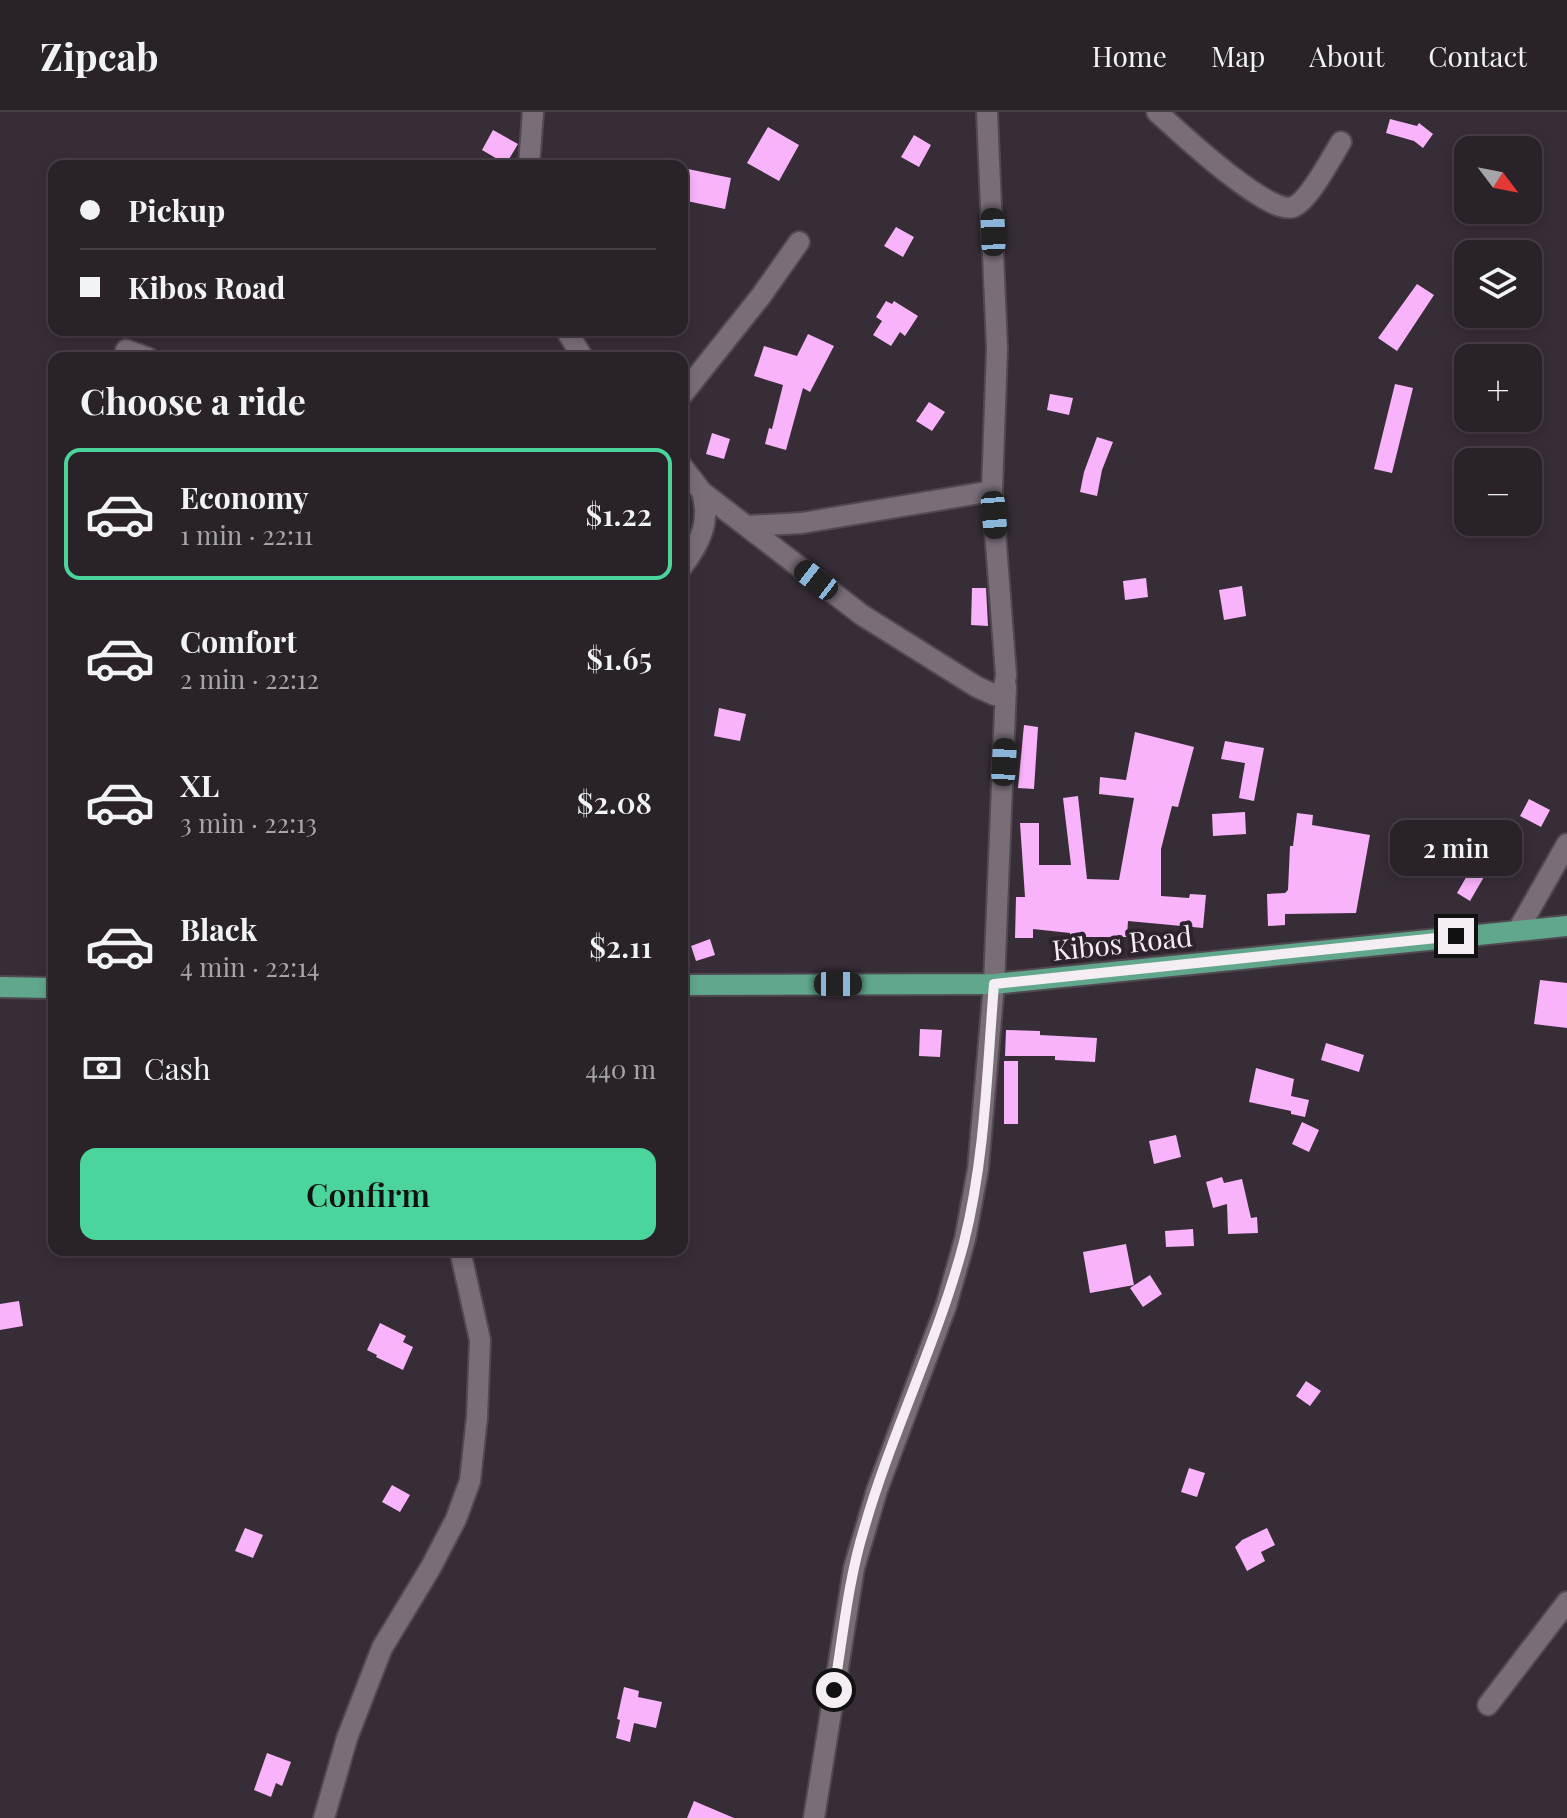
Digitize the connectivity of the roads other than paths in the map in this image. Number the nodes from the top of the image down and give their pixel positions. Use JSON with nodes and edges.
{"nodes":[{"id":1,"x":533,"y":112,"type":"edge"},
{"id":2,"x":987,"y":112,"type":"edge"},
{"id":3,"x":1157,"y":112,"type":"edge"},
{"id":4,"x":1341,"y":142,"type":"dead end"},
{"id":5,"x":529,"y":160,"type":"edge"},
{"id":6,"x":799,"y":242,"type":"dead end"},
{"id":7,"x":126,"y":350,"type":"dead end"},
{"id":8,"x":132,"y":352,"type":"edge"},
{"id":9,"x":688,"y":387,"type":"edge"},
{"id":10,"x":688,"y":474,"type":"edge"},
{"id":11,"x":992,"y":491,"type":"junction"},
{"id":12,"x":702,"y":492,"type":"junction"},
{"id":13,"x":747,"y":526,"type":"junction"},
{"id":14,"x":688,"y":557,"type":"edge"},
{"id":15,"x":1006,"y":686,"type":"junction"},
{"id":16,"x":1567,"y":844,"type":"edge"},
{"id":17,"x":1567,"y":926,"type":"edge"},
{"id":18,"x":1518,"y":930,"type":"junction"},
{"id":19,"x":994,"y":984,"type":"junction"},
{"id":20,"x":688,"y":985,"type":"edge"},
{"id":21,"x":0,"y":987,"type":"edge"},
{"id":22,"x":48,"y":988,"type":"edge"},
{"id":23,"x":461,"y":1256,"type":"edge"},
{"id":24,"x":1567,"y":1602,"type":"edge"},
{"id":25,"x":1488,"y":1705,"type":"dead end"},
{"id":26,"x":324,"y":1818,"type":"edge"},
{"id":27,"x":814,"y":1818,"type":"edge"}],
"edges":[{"from":1,"to":5,"type":"street"},
{"from":2,"to":11,"type":"street"},
{"from":3,"to":4,"type":"street"},
{"from":6,"to":9,"type":"street"},
{"from":7,"to":8,"type":"street"},
{"from":10,"to":12,"type":"street"},
{"from":11,"to":13,"type":"street"},
{"from":11,"to":15,"type":"street"},
{"from":12,"to":13,"type":"street"},
{"from":12,"to":14,"type":"street"},
{"from":13,"to":15,"type":"street"},
{"from":15,"to":19,"type":"street"},
{"from":16,"to":18,"type":"street"},
{"from":17,"to":18,"type":"main road","name":"Kibos Road"},
{"from":18,"to":19,"type":"main road","name":"Kibos Road"},
{"from":19,"to":20,"type":"main road","name":"Kibos Road"},
{"from":19,"to":27,"type":"street"},
{"from":21,"to":22,"type":"main road"},
{"from":23,"to":26,"type":"street"},
{"from":24,"to":25,"type":"street"}]}
